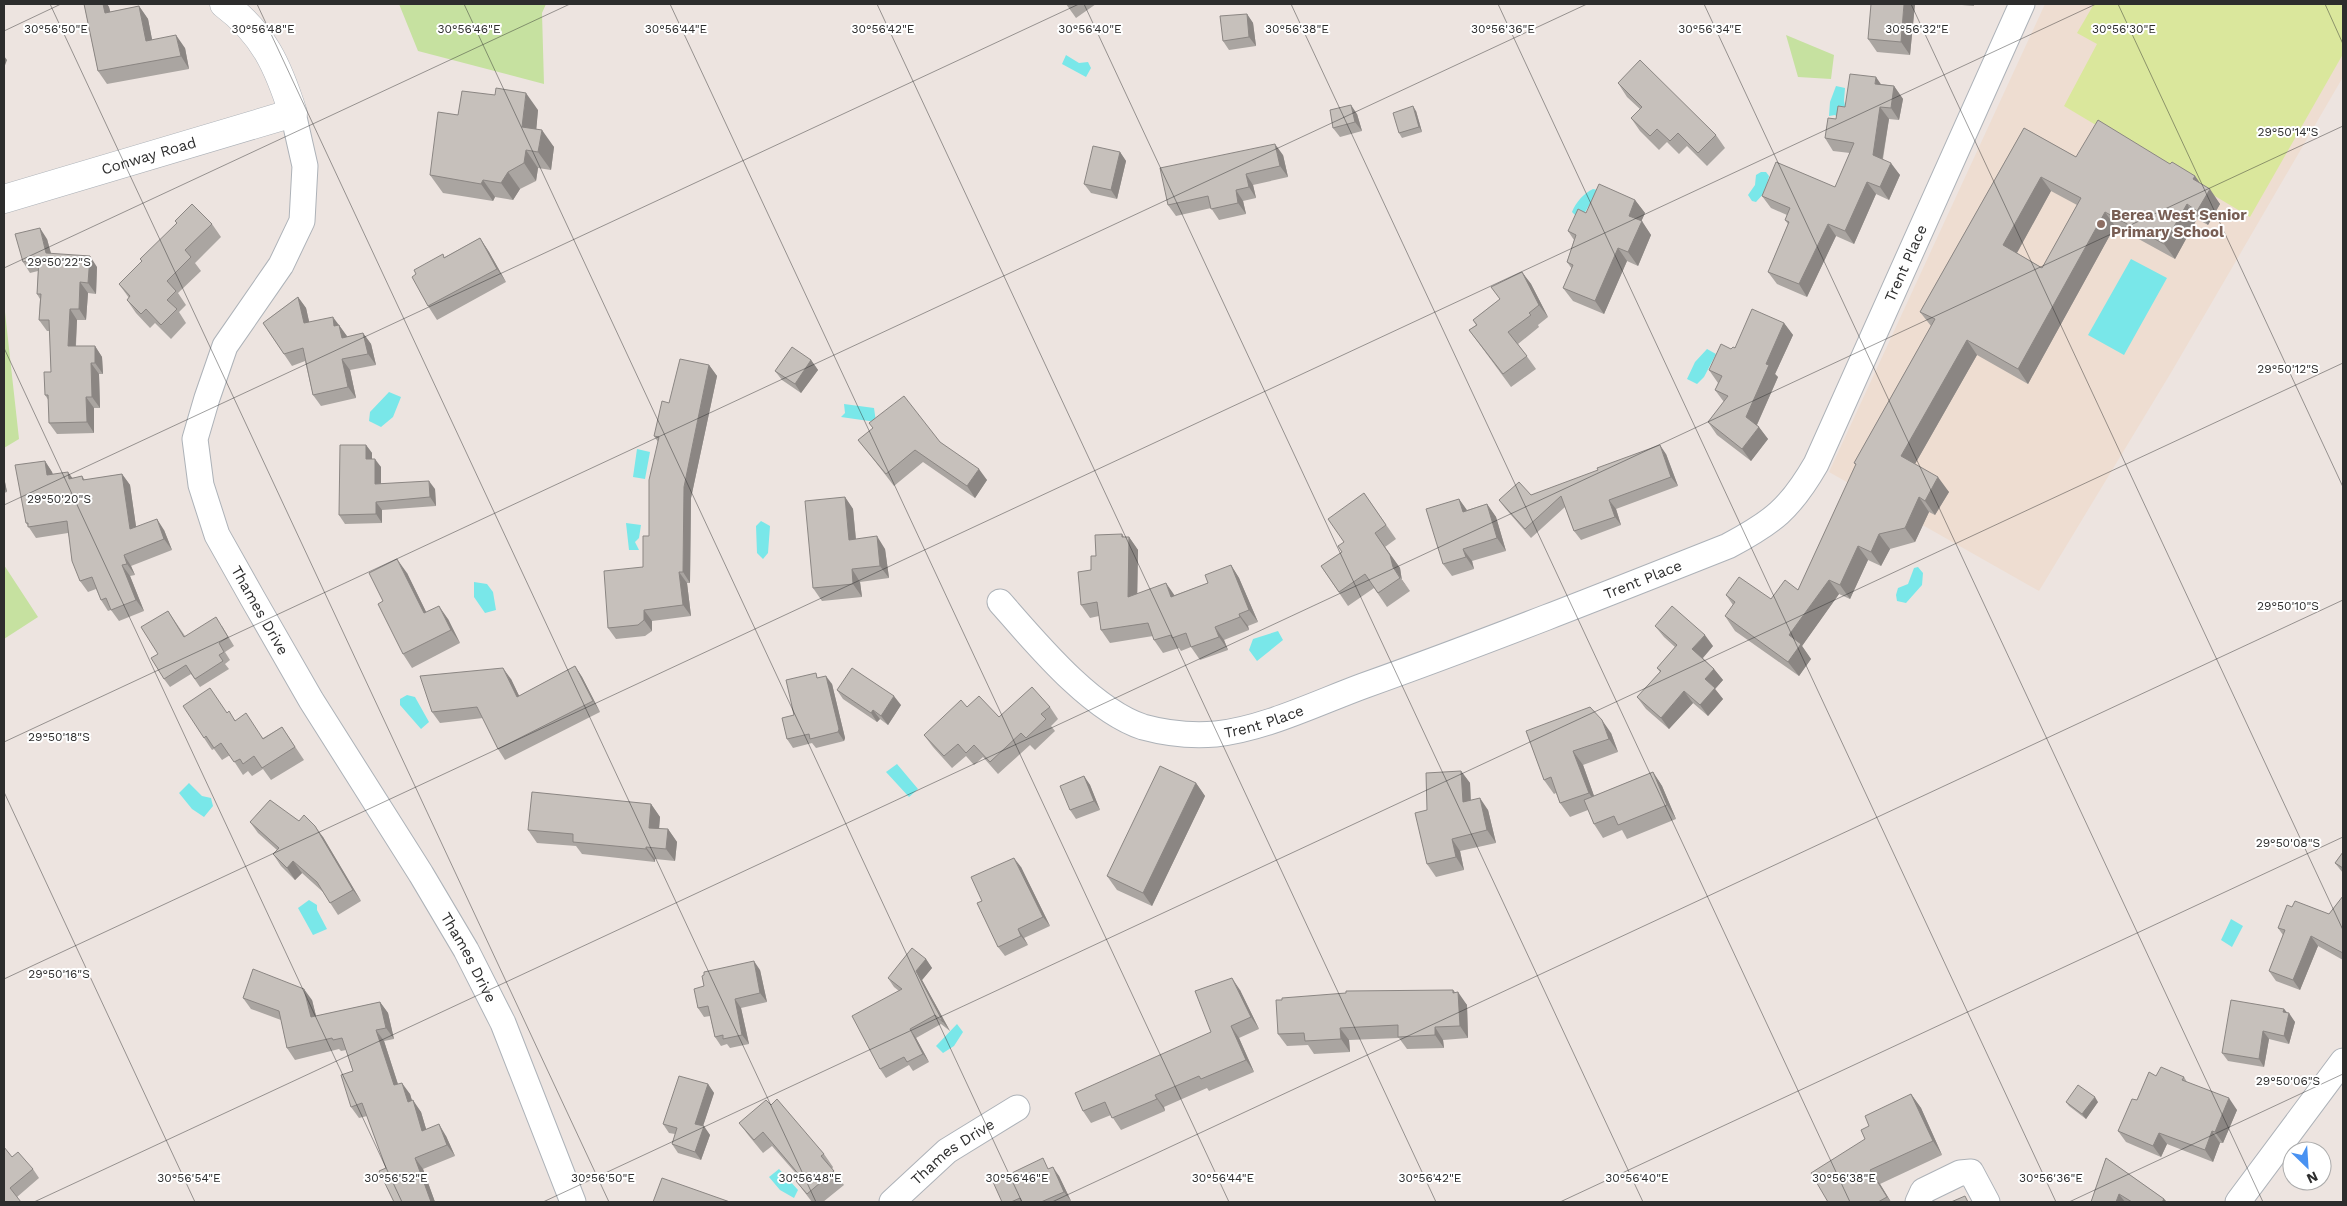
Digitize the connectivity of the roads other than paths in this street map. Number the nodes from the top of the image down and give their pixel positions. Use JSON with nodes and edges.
{"nodes":[{"id":1,"x":224,"y":4,"type":"edge"},
{"id":2,"x":2022,"y":4,"type":"edge"},
{"id":3,"x":293,"y":113,"type":"junction"},
{"id":4,"x":4,"y":199,"type":"edge"},
{"id":5,"x":1000,"y":602,"type":"dead end"},
{"id":6,"x":2343,"y":1061,"type":"edge"},
{"id":7,"x":1017,"y":1108,"type":"dead end"},
{"id":8,"x":573,"y":1202,"type":"edge"},
{"id":9,"x":892,"y":1202,"type":"edge"},
{"id":10,"x":1918,"y":1202,"type":"edge"},
{"id":11,"x":1987,"y":1202,"type":"edge"},
{"id":12,"x":2238,"y":1202,"type":"edge"}],
"edges":[{"from":1,"to":3,"type":"street","name":"Thames Drive"},
{"from":2,"to":5,"type":"street","name":"Trent Place"},
{"from":3,"to":4,"type":"street","name":"Conway Road"},
{"from":3,"to":8,"type":"street","name":"Thames Drive"},
{"from":6,"to":12,"type":"street"},
{"from":7,"to":9,"type":"street","name":"Thames Drive"},
{"from":10,"to":11,"type":"street"}]}
